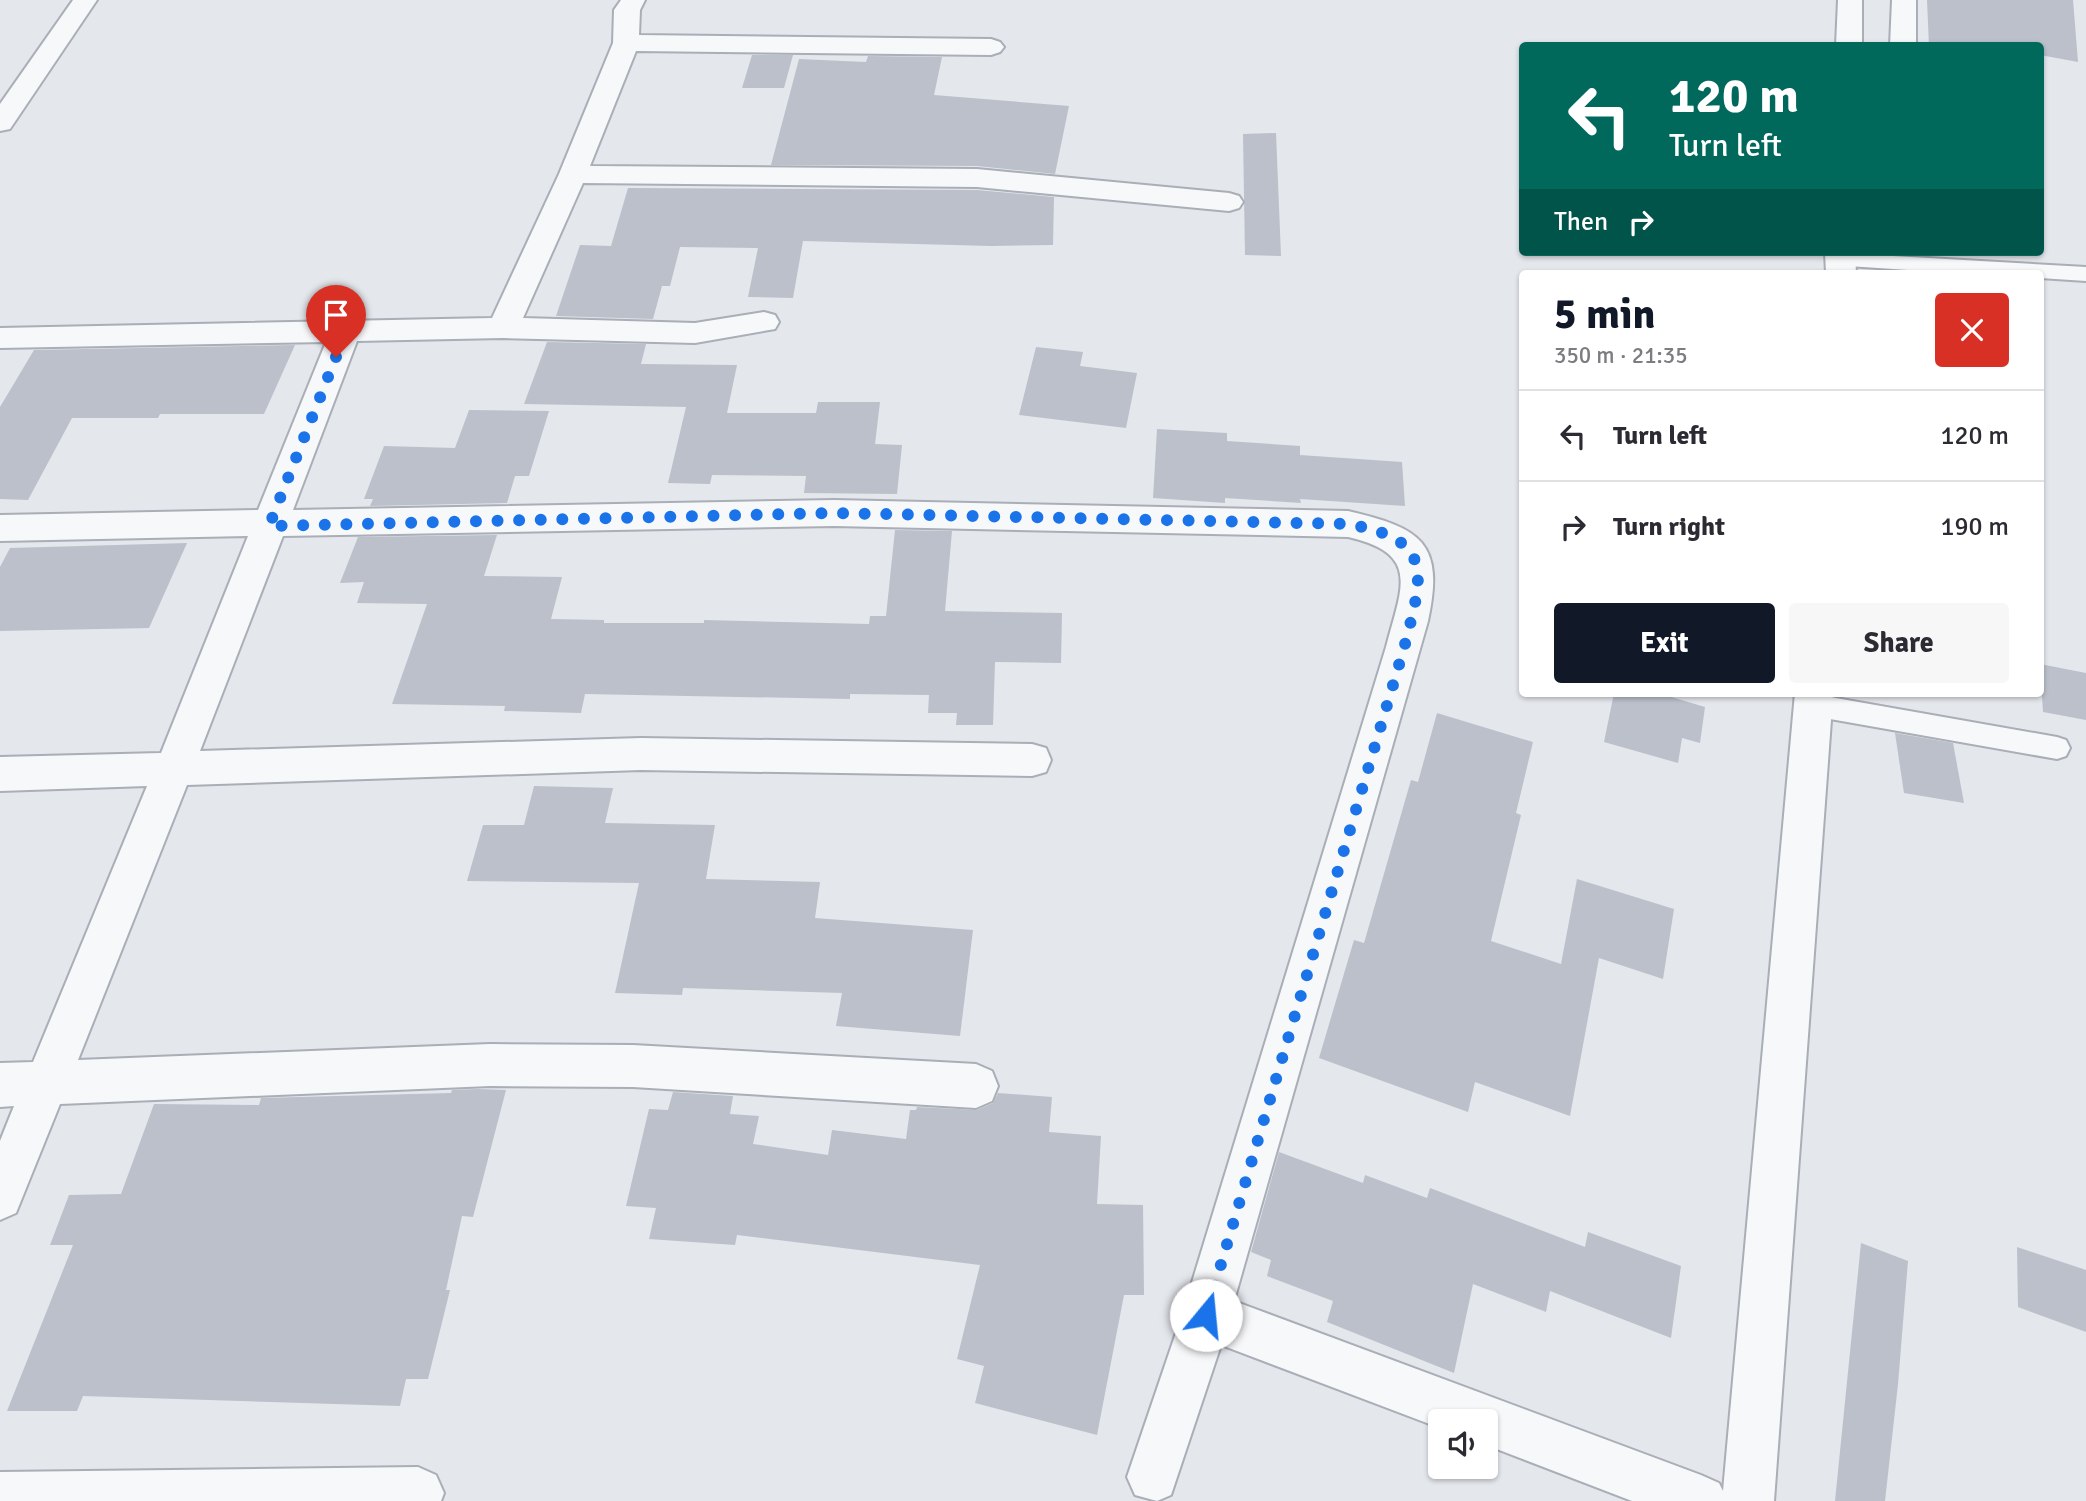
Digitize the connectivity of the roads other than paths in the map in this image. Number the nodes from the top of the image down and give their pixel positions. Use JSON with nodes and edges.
{"nodes":[{"id":1,"x":85,"y":0,"type":"edge"},
{"id":2,"x":632,"y":0,"type":"edge"},
{"id":3,"x":1850,"y":0,"type":"edge"},
{"id":4,"x":1904,"y":0,"type":"edge"},
{"id":5,"x":1849,"y":42,"type":"edge"},
{"id":6,"x":1903,"y":42,"type":"edge"},
{"id":7,"x":626,"y":43,"type":"junction"},
{"id":8,"x":991,"y":47,"type":"dead end"},
{"id":9,"x":0,"y":122,"type":"edge"},
{"id":10,"x":573,"y":174,"type":"junction"},
{"id":11,"x":1229,"y":202,"type":"dead end"},
{"id":12,"x":1840,"y":262,"type":"edge"},
{"id":13,"x":2004,"y":270,"type":"edge"},
{"id":14,"x":2044,"y":272,"type":"edge"},
{"id":15,"x":2086,"y":274,"type":"edge"},
{"id":16,"x":764,"y":322,"type":"dead end"},
{"id":17,"x":503,"y":328,"type":"junction"},
{"id":18,"x":345,"y":333,"type":"junction"},
{"id":19,"x":0,"y":338,"type":"edge"},
{"id":20,"x":269,"y":526,"type":"junction"},
{"id":21,"x":0,"y":528,"type":"edge"},
{"id":22,"x":1814,"y":699,"type":"edge"},
{"id":23,"x":2057,"y":748,"type":"dead end"},
{"id":24,"x":1032,"y":760,"type":"dead end"},
{"id":25,"x":174,"y":768,"type":"junction"},
{"id":26,"x":0,"y":774,"type":"edge"},
{"id":27,"x":0,"y":1085,"type":"edge"},
{"id":28,"x":45,"y":1085,"type":"junction"},
{"id":29,"x":976,"y":1086,"type":"dead end"},
{"id":30,"x":0,"y":1197,"type":"edge"},
{"id":31,"x":1206,"y":1315,"type":"junction"},
{"id":32,"x":1153,"y":1477,"type":"dead end"},
{"id":33,"x":418,"y":1493,"type":"dead end"},
{"id":34,"x":272,"y":1498,"type":"edge"},
{"id":35,"x":0,"y":1499,"type":"edge"},
{"id":36,"x":1701,"y":1501,"type":"edge"},
{"id":37,"x":1748,"y":1501,"type":"edge"}],
"edges":[{"from":1,"to":9,"type":"street"},
{"from":2,"to":7,"type":"street"},
{"from":3,"to":5,"type":"street"},
{"from":4,"to":6,"type":"street"},
{"from":7,"to":8,"type":"street"},
{"from":7,"to":10,"type":"street"},
{"from":10,"to":11,"type":"street"},
{"from":10,"to":17,"type":"street"},
{"from":12,"to":13,"type":"lane"},
{"from":14,"to":15,"type":"lane"},
{"from":16,"to":17,"type":"street"},
{"from":17,"to":18,"type":"street"},
{"from":18,"to":19,"type":"street"},
{"from":18,"to":20,"type":"street"},
{"from":20,"to":21,"type":"street"},
{"from":20,"to":25,"type":"street"},
{"from":20,"to":31,"type":"street"},
{"from":22,"to":23,"type":"lane"},
{"from":22,"to":37,"type":"street"},
{"from":24,"to":25,"type":"street"},
{"from":25,"to":26,"type":"street"},
{"from":25,"to":28,"type":"street"},
{"from":27,"to":28,"type":"street"},
{"from":28,"to":29,"type":"street"},
{"from":28,"to":30,"type":"street"},
{"from":31,"to":32,"type":"street"},
{"from":31,"to":36,"type":"street"},
{"from":33,"to":34,"type":"street"},
{"from":34,"to":35,"type":"street"}]}
